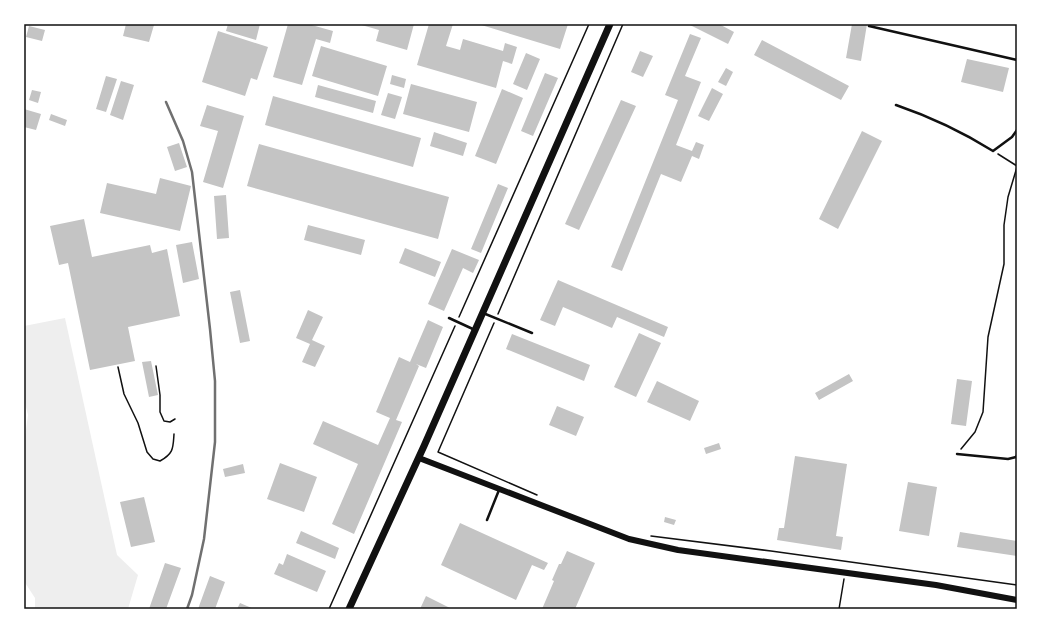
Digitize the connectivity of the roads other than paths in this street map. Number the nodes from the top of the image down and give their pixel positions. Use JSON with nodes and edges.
{"nodes":[{"id":1,"x":610,"y":24,"type":"edge"},
{"id":2,"x":869,"y":26,"type":"dead end"},
{"id":3,"x":1017,"y":60,"type":"edge"},
{"id":4,"x":896,"y":105,"type":"dead end"},
{"id":5,"x":1017,"y":130,"type":"edge"},
{"id":6,"x":483,"y":312,"type":"junction"},
{"id":7,"x":449,"y":318,"type":"dead end"},
{"id":8,"x":475,"y":330,"type":"junction"},
{"id":9,"x":532,"y":333,"type":"dead end"},
{"id":10,"x":957,"y":454,"type":"road end"},
{"id":11,"x":1017,"y":455,"type":"edge"},
{"id":12,"x":419,"y":458,"type":"junction"},
{"id":13,"x":499,"y":489,"type":"junction"},
{"id":14,"x":487,"y":520,"type":"dead end"},
{"id":15,"x":1017,"y":600,"type":"edge"},
{"id":16,"x":349,"y":609,"type":"edge"}],
"edges":[{"from":1,"to":6,"type":"main road"},
{"from":2,"to":3,"type":"lane"},
{"from":4,"to":5,"type":"lane"},
{"from":6,"to":8,"type":"main road"},
{"from":6,"to":9,"type":"lane"},
{"from":7,"to":8,"type":"lane"},
{"from":8,"to":12,"type":"main road"},
{"from":10,"to":11,"type":"lane"},
{"from":12,"to":13,"type":"street"},
{"from":12,"to":16,"type":"main road"},
{"from":13,"to":14,"type":"lane"},
{"from":13,"to":15,"type":"street"}]}
